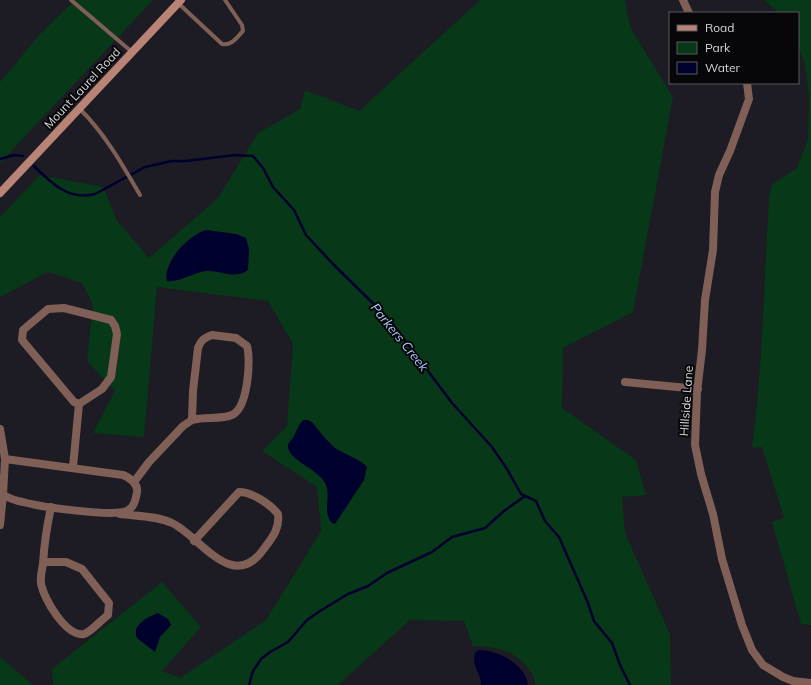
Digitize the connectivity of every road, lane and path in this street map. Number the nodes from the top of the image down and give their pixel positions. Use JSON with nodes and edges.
{"nodes":[{"id":1,"x":71,"y":0,"type":"edge"},
{"id":2,"x":225,"y":0,"type":"edge"},
{"id":3,"x":683,"y":0,"type":"edge"},
{"id":4,"x":180,"y":2,"type":"edge"},
{"id":5,"x":689,"y":12,"type":"edge"},
{"id":6,"x":132,"y":52,"type":"junction"},
{"id":7,"x":747,"y":84,"type":"edge"},
{"id":8,"x":79,"y":108,"type":"junction"},
{"id":9,"x":0,"y":193,"type":"edge"},
{"id":10,"x":140,"y":195,"type":"dead end"},
{"id":11,"x":625,"y":382,"type":"dead end"},
{"id":12,"x":698,"y":389,"type":"junction"},
{"id":13,"x":79,"y":404,"type":"junction"},
{"id":14,"x":192,"y":420,"type":"junction"},
{"id":15,"x":0,"y":429,"type":"edge"},
{"id":16,"x":5,"y":459,"type":"junction"},
{"id":17,"x":73,"y":467,"type":"junction"},
{"id":18,"x":134,"y":482,"type":"junction"},
{"id":19,"x":1,"y":498,"type":"edge"},
{"id":20,"x":52,"y":507,"type":"junction"},
{"id":21,"x":118,"y":514,"type":"junction"},
{"id":22,"x":0,"y":525,"type":"edge"},
{"id":23,"x":194,"y":541,"type":"junction"},
{"id":24,"x":43,"y":562,"type":"junction"},
{"id":25,"x":811,"y":683,"type":"edge"}],
"edges":[{"from":1,"to":6,"type":"lane"},
{"from":2,"to":4,"type":"lane"},
{"from":3,"to":5,"type":"street"},
{"from":4,"to":6,"type":"main road","name":"Mount Laurel Road"},
{"from":6,"to":8,"type":"main road","name":"Mount Laurel Road"},
{"from":7,"to":12,"type":"street","name":"Hillside Lane"},
{"from":8,"to":9,"type":"main road","name":"Mount Laurel Road"},
{"from":8,"to":10,"type":"lane"},
{"from":11,"to":12,"type":"street"},
{"from":12,"to":25,"type":"street","name":"Hillside Lane"},
{"from":13,"to":13,"type":"street"},
{"from":13,"to":17,"type":"street"},
{"from":14,"to":14,"type":"street"},
{"from":14,"to":18,"type":"street"},
{"from":15,"to":16,"type":"street"},
{"from":16,"to":17,"type":"street"},
{"from":16,"to":19,"type":"street"},
{"from":17,"to":18,"type":"street"},
{"from":18,"to":21,"type":"street"},
{"from":19,"to":20,"type":"street"},
{"from":19,"to":22,"type":"street"},
{"from":20,"to":21,"type":"street"},
{"from":20,"to":24,"type":"street"},
{"from":21,"to":23,"type":"street"},
{"from":23,"to":23,"type":"street"},
{"from":24,"to":24,"type":"street"}]}
